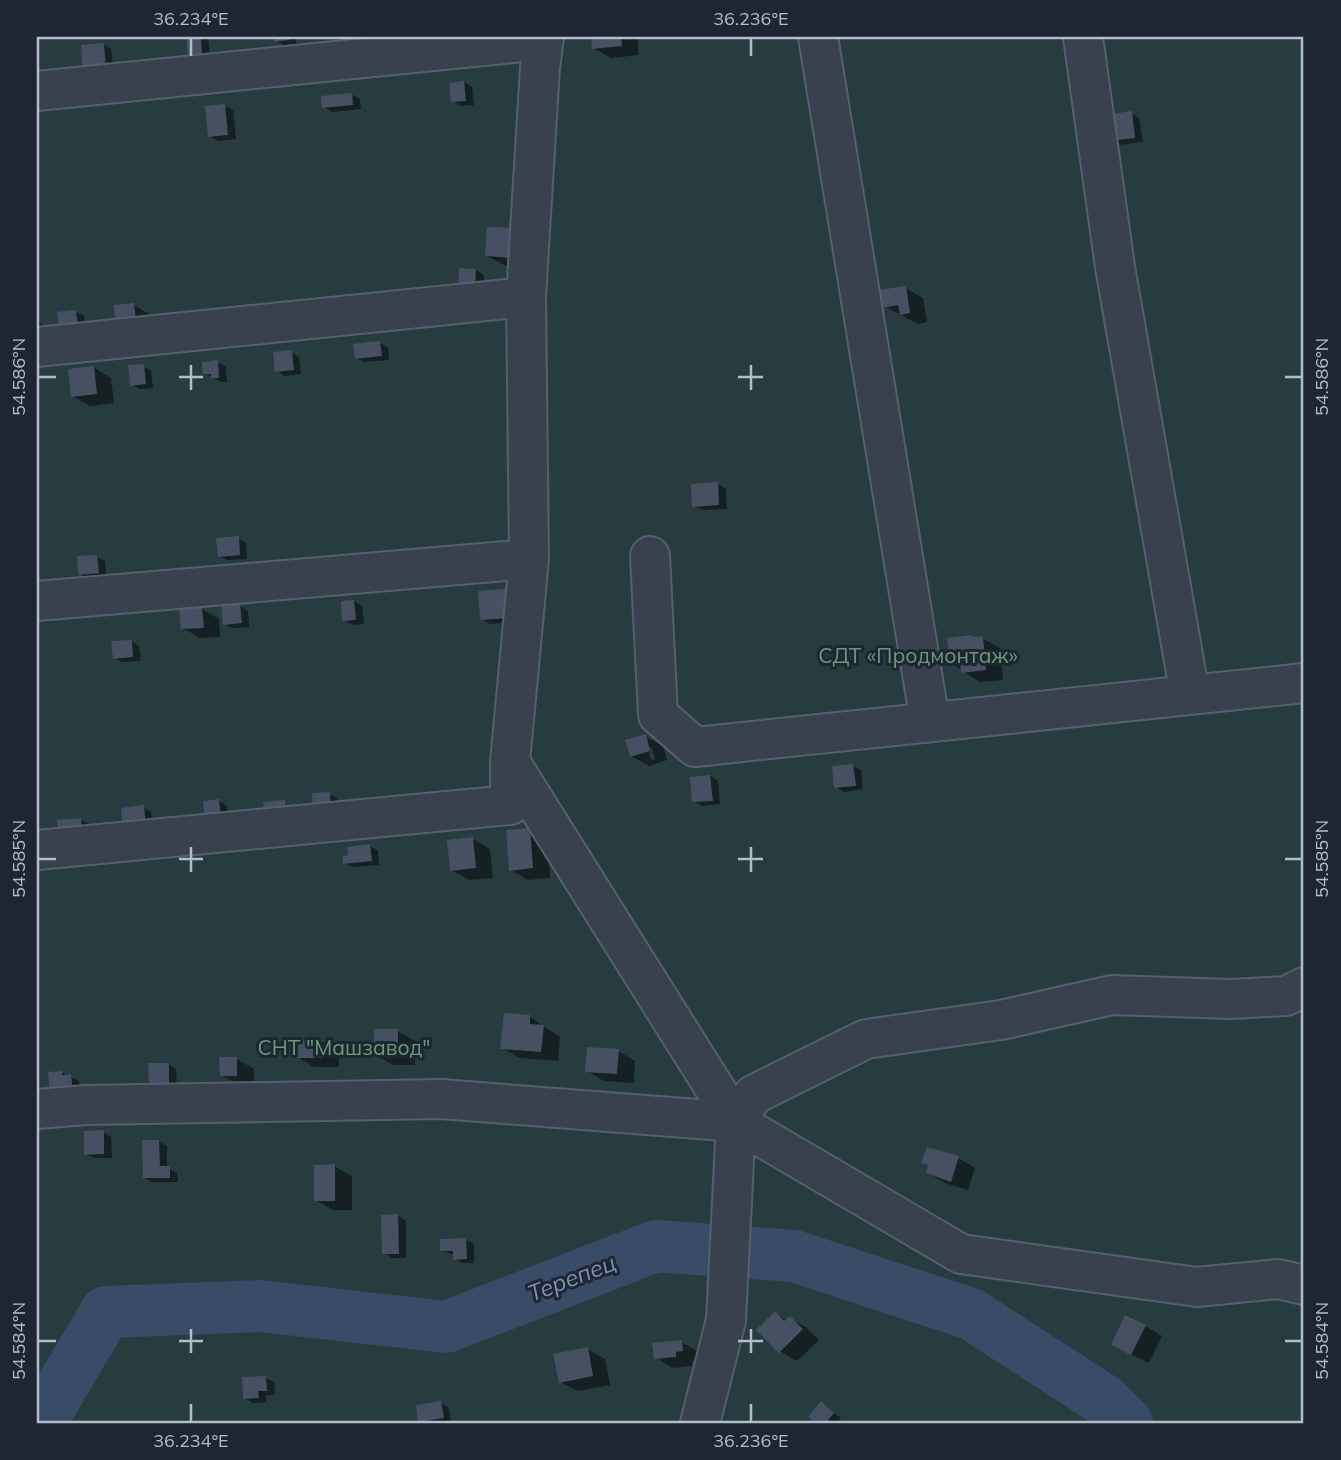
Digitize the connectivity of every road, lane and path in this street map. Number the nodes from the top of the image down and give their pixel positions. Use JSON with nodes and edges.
{"nodes":[{"id":1,"x":818,"y":37,"type":"edge"},
{"id":2,"x":1083,"y":37,"type":"edge"},
{"id":3,"x":544,"y":38,"type":"edge"},
{"id":4,"x":37,"y":91,"type":"edge"},
{"id":5,"x":526,"y":298,"type":"junction"},
{"id":6,"x":37,"y":346,"type":"edge"},
{"id":7,"x":650,"y":556,"type":"dead end"},
{"id":8,"x":529,"y":559,"type":"junction"},
{"id":9,"x":37,"y":601,"type":"edge"},
{"id":10,"x":1304,"y":683,"type":"edge"},
{"id":11,"x":1190,"y":695,"type":"junction"},
{"id":12,"x":930,"y":722,"type":"junction"},
{"id":13,"x":510,"y":762,"type":"junction"},
{"id":14,"x":37,"y":850,"type":"edge"},
{"id":15,"x":1304,"y":987,"type":"edge"},
{"id":16,"x":37,"y":1110,"type":"edge"},
{"id":17,"x":736,"y":1122,"type":"junction"},
{"id":18,"x":1304,"y":1285,"type":"edge"},
{"id":19,"x":700,"y":1423,"type":"edge"}],
"edges":[{"from":1,"to":12,"type":"lane"},
{"from":2,"to":11,"type":"lane"},
{"from":3,"to":4,"type":"lane"},
{"from":3,"to":5,"type":"lane"},
{"from":5,"to":6,"type":"lane"},
{"from":5,"to":8,"type":"lane"},
{"from":7,"to":12,"type":"lane"},
{"from":8,"to":9,"type":"lane"},
{"from":8,"to":13,"type":"lane"},
{"from":10,"to":11,"type":"lane"},
{"from":11,"to":12,"type":"lane"},
{"from":13,"to":14,"type":"lane"},
{"from":13,"to":17,"type":"lane"},
{"from":15,"to":17,"type":"lane"},
{"from":16,"to":17,"type":"lane"},
{"from":17,"to":18,"type":"lane"},
{"from":17,"to":19,"type":"lane"}]}
